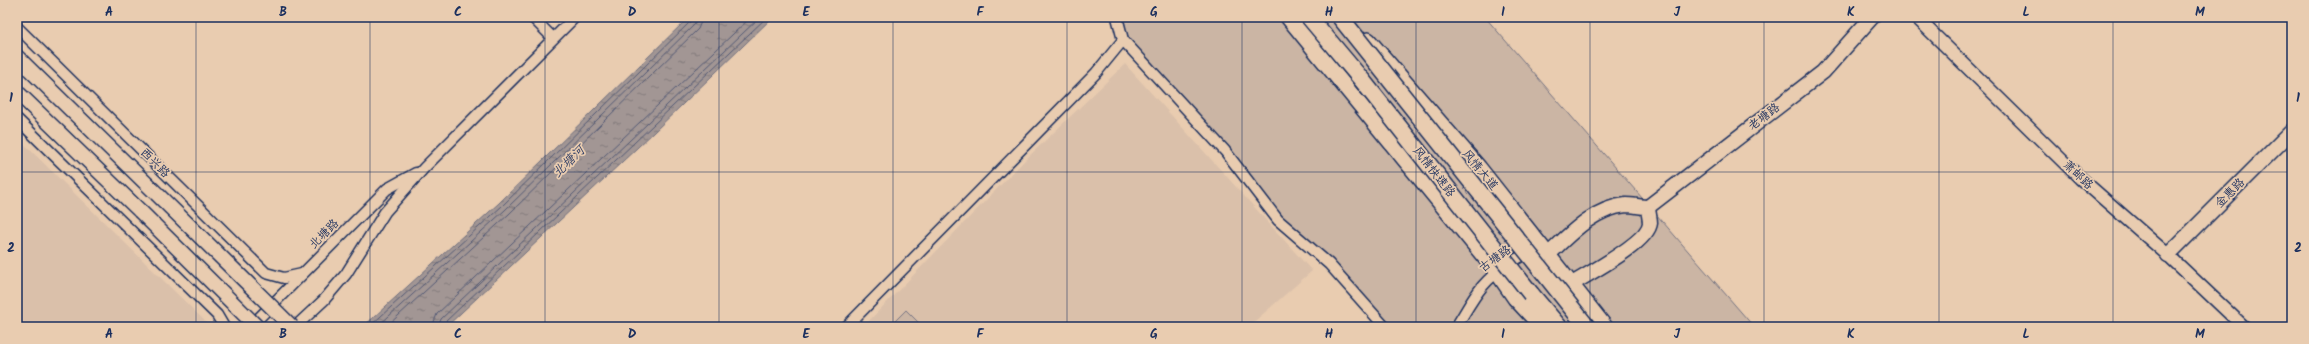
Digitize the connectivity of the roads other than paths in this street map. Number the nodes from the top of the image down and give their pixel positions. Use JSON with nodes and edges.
{"nodes":[{"id":1,"x":532,"y":17,"type":"edge"},
{"id":2,"x":575,"y":17,"type":"edge"},
{"id":3,"x":1117,"y":17,"type":"edge"},
{"id":4,"x":1288,"y":17,"type":"edge"},
{"id":5,"x":1309,"y":17,"type":"edge"},
{"id":6,"x":1340,"y":17,"type":"edge"},
{"id":7,"x":1348,"y":17,"type":"edge"},
{"id":8,"x":1872,"y":17,"type":"edge"},
{"id":9,"x":1916,"y":17,"type":"edge"},
{"id":10,"x":17,"y":27,"type":"edge"},
{"id":11,"x":553,"y":38,"type":"junction"},
{"id":12,"x":1123,"y":40,"type":"junction"},
{"id":13,"x":17,"y":57,"type":"edge"},
{"id":14,"x":17,"y":92,"type":"edge"},
{"id":15,"x":17,"y":119,"type":"edge"},
{"id":16,"x":2292,"y":131,"type":"edge"},
{"id":17,"x":424,"y":168,"type":"junction"},
{"id":18,"x":1648,"y":207,"type":"junction"},
{"id":19,"x":1549,"y":254,"type":"junction"},
{"id":20,"x":2168,"y":255,"type":"junction"},
{"id":21,"x":1497,"y":272,"type":"junction"},
{"id":22,"x":302,"y":274,"type":"junction"},
{"id":23,"x":1572,"y":284,"type":"junction"},
{"id":24,"x":1531,"y":294,"type":"junction"},
{"id":25,"x":1515,"y":298,"type":"junction"},
{"id":26,"x":224,"y":327,"type":"edge"},
{"id":27,"x":250,"y":327,"type":"edge"},
{"id":28,"x":257,"y":327,"type":"edge"},
{"id":29,"x":293,"y":327,"type":"edge"},
{"id":30,"x":846,"y":327,"type":"edge"},
{"id":31,"x":1385,"y":327,"type":"edge"},
{"id":32,"x":1456,"y":327,"type":"edge"},
{"id":33,"x":1534,"y":327,"type":"edge"},
{"id":34,"x":1542,"y":327,"type":"edge"},
{"id":35,"x":1550,"y":327,"type":"edge"},
{"id":36,"x":1558,"y":327,"type":"edge"},
{"id":37,"x":1587,"y":327,"type":"edge"},
{"id":38,"x":1605,"y":327,"type":"edge"},
{"id":39,"x":2244,"y":327,"type":"edge"}],
"edges":[{"from":1,"to":11,"type":"street"},
{"from":2,"to":11,"type":"street","name":"北塘路"},
{"from":3,"to":12,"type":"street"},
{"from":4,"to":21,"type":"main road"},
{"from":5,"to":24,"type":"highway","name":"风情快速路","bridge":true},
{"from":6,"to":37,"type":"highway","name":"风情快速路","bridge":true},
{"from":7,"to":19,"type":"main road","name":"风情大道"},
{"from":8,"to":18,"type":"main road","name":"老塘路"},
{"from":9,"to":20,"type":"street","name":"萧邮路"},
{"from":10,"to":22,"type":"street","name":"西兴路"},
{"from":11,"to":17,"type":"street","name":"北塘路"},
{"from":12,"to":30,"type":"street"},
{"from":12,"to":31,"type":"street"},
{"from":13,"to":29,"type":"main road","name":"西兴路","bridge":true},
{"from":14,"to":28,"type":"main road","bridge":true},
{"from":15,"to":26,"type":"street"},
{"from":16,"to":20,"type":"main road","name":"金惠路"},
{"from":17,"to":22,"type":"street","name":"北塘路"},
{"from":17,"to":29,"type":"street","name":"北塘路"},
{"from":18,"to":19,"type":"main road"},
{"from":18,"to":23,"type":"main road"},
{"from":19,"to":21,"type":"street","name":"古塘路"},
{"from":19,"to":23,"type":"main road","name":"风情大道"},
{"from":20,"to":39,"type":"street","name":"萧邮路"},
{"from":21,"to":25,"type":"main road"},
{"from":21,"to":32,"type":"street","name":"古塘路"},
{"from":22,"to":27,"type":"street","name":"北塘路"},
{"from":23,"to":38,"type":"main road","name":"风情大道"},
{"from":24,"to":35,"type":"highway"},
{"from":24,"to":36,"type":"highway","name":"风情快速路"},
{"from":25,"to":33,"type":"main road"},
{"from":25,"to":34,"type":"main road"}]}
